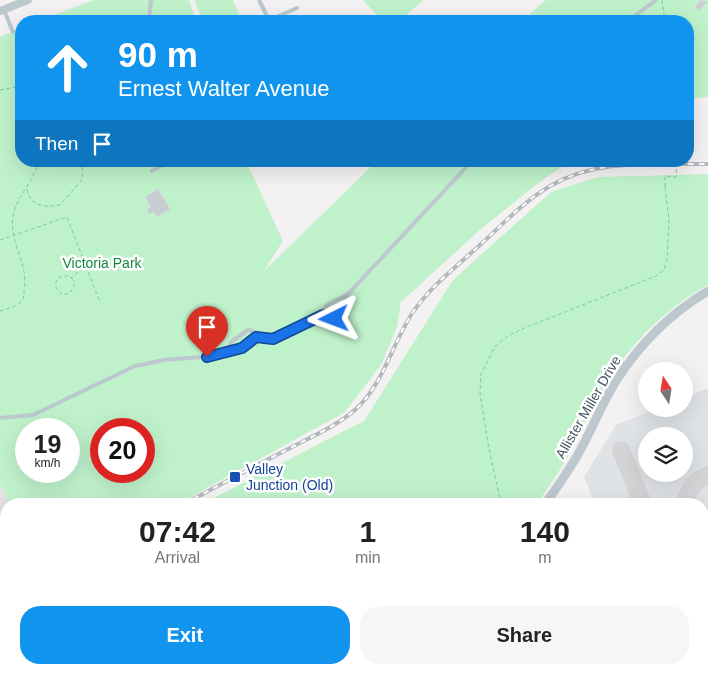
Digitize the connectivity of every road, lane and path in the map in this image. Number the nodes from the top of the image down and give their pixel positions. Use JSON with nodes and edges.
{"nodes":[{"id":1,"x":28,"y":0,"type":"edge"},
{"id":2,"x":151,"y":0,"type":"edge"},
{"id":3,"x":259,"y":0,"type":"edge"},
{"id":4,"x":656,"y":0,"type":"edge"},
{"id":5,"x":662,"y":0,"type":"edge"},
{"id":6,"x":0,"y":1,"type":"edge"},
{"id":7,"x":297,"y":8,"type":"dead end"},
{"id":8,"x":2,"y":11,"type":"edge"},
{"id":9,"x":149,"y":15,"type":"edge"},
{"id":10,"x":266,"y":15,"type":"edge"},
{"id":11,"x":283,"y":15,"type":"edge"},
{"id":12,"x":636,"y":15,"type":"edge"},
{"id":13,"x":664,"y":15,"type":"edge"},
{"id":14,"x":13,"y":32,"type":"dead end"},
{"id":15,"x":15,"y":87,"type":"edge"},
{"id":16,"x":0,"y":90,"type":"edge"},
{"id":17,"x":37,"y":167,"type":"edge"},
{"id":18,"x":82,"y":167,"type":"edge"},
{"id":19,"x":159,"y":167,"type":"edge"},
{"id":20,"x":466,"y":167,"type":"edge"},
{"id":21,"x":677,"y":167,"type":"edge"},
{"id":22,"x":152,"y":171,"type":"dead end"},
{"id":23,"x":26,"y":188,"type":"junction"},
{"id":24,"x":61,"y":205,"type":"junction"},
{"id":25,"x":63,"y":208,"type":"dead end"},
{"id":26,"x":13,"y":236,"type":"junction"},
{"id":27,"x":0,"y":240,"type":"edge"},
{"id":28,"x":86,"y":265,"type":"junction"},
{"id":29,"x":72,"y":278,"type":"junction"},
{"id":30,"x":708,"y":291,"type":"edge"},
{"id":31,"x":346,"y":296,"type":"junction"},
{"id":32,"x":100,"y":302,"type":"dead end"},
{"id":33,"x":0,"y":311,"type":"edge"},
{"id":34,"x":323,"y":315,"type":"junction"},
{"id":35,"x":256,"y":336,"type":"junction"},
{"id":36,"x":231,"y":352,"type":"junction"},
{"id":37,"x":0,"y":418,"type":"edge"},
{"id":38,"x":500,"y":498,"type":"edge"},
{"id":39,"x":549,"y":498,"type":"edge"}],
"edges":[{"from":1,"to":8,"type":"street"},
{"from":2,"to":9,"type":"lane"},
{"from":3,"to":10,"type":"lane"},
{"from":4,"to":12,"type":"lane"},
{"from":5,"to":13,"type":"path"},
{"from":6,"to":8,"type":"street"},
{"from":7,"to":11,"type":"lane"},
{"from":8,"to":14,"type":"lane"},
{"from":15,"to":16,"type":"path"},
{"from":17,"to":23,"type":"path"},
{"from":18,"to":24,"type":"path"},
{"from":19,"to":22,"type":"lane"},
{"from":20,"to":31,"type":"lane"},
{"from":21,"to":38,"type":"path","bridge":true},
{"from":23,"to":24,"type":"path"},
{"from":23,"to":26,"type":"path"},
{"from":24,"to":25,"type":"path"},
{"from":26,"to":27,"type":"path"},
{"from":26,"to":28,"type":"path"},
{"from":26,"to":33,"type":"path"},
{"from":28,"to":29,"type":"path"},
{"from":28,"to":32,"type":"path"},
{"from":29,"to":29,"type":"path"},
{"from":30,"to":39,"type":"street","name":"Allister Miller Drive"},
{"from":31,"to":34,"type":"lane"},
{"from":31,"to":34,"type":"lane"},
{"from":34,"to":35,"type":"lane"},
{"from":35,"to":36,"type":"lane"},
{"from":35,"to":36,"type":"lane"},
{"from":36,"to":37,"type":"lane"}]}
